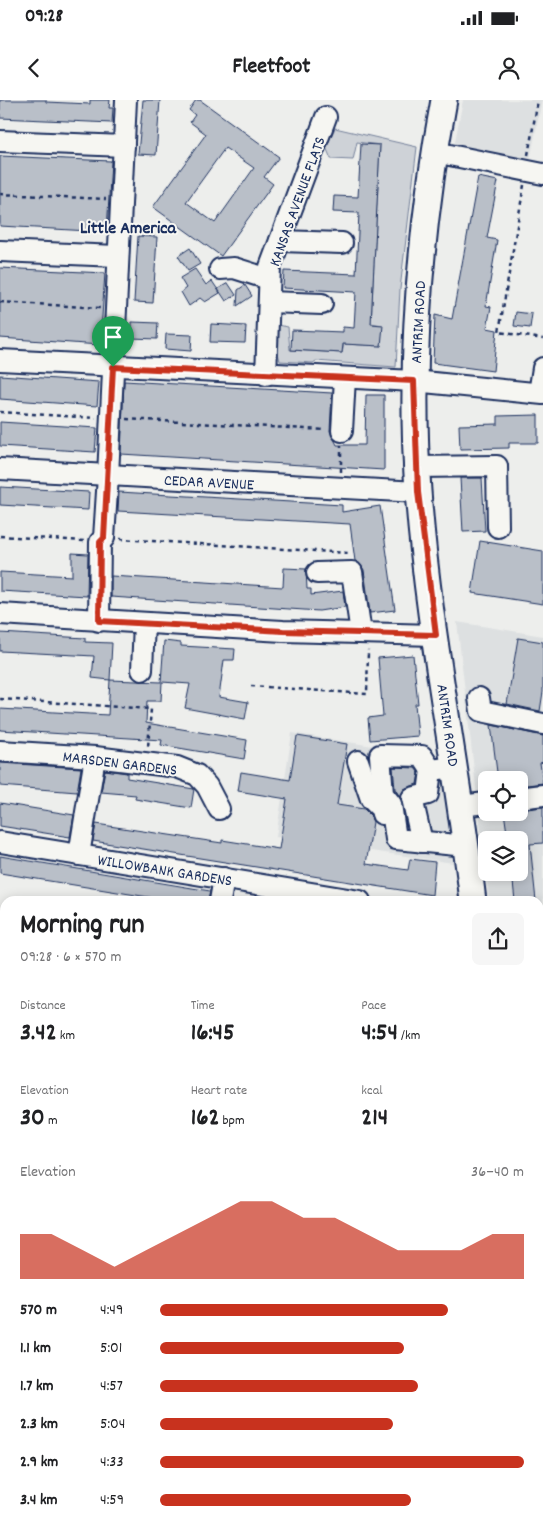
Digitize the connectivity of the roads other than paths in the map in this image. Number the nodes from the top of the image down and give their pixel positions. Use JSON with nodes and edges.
{"nodes":[{"id":1,"x":126,"y":100,"type":"edge"},
{"id":2,"x":444,"y":100,"type":"edge"},
{"id":3,"x":326,"y":117,"type":"dead end"},
{"id":4,"x":0,"y":140,"type":"edge"},
{"id":5,"x":124,"y":146,"type":"junction"},
{"id":6,"x":435,"y":152,"type":"junction"},
{"id":7,"x":534,"y":172,"type":"edge"},
{"id":8,"x":280,"y":241,"type":"junction"},
{"id":9,"x":342,"y":243,"type":"dead end"},
{"id":10,"x":0,"y":250,"type":"edge"},
{"id":11,"x":117,"y":256,"type":"junction"},
{"id":12,"x":220,"y":269,"type":"dead end"},
{"id":13,"x":269,"y":279,"type":"junction"},
{"id":14,"x":269,"y":302,"type":"junction"},
{"id":15,"x":322,"y":304,"type":"dead end"},
{"id":16,"x":0,"y":360,"type":"edge"},
{"id":17,"x":113,"y":367,"type":"junction"},
{"id":18,"x":543,"y":368,"type":"edge"},
{"id":19,"x":266,"y":375,"type":"junction"},
{"id":20,"x":345,"y":378,"type":"junction"},
{"id":21,"x":414,"y":381,"type":"junction"},
{"id":22,"x":541,"y":393,"type":"edge"},
{"id":23,"x":342,"y":431,"type":"road end"},
{"id":24,"x":417,"y":467,"type":"junction"},
{"id":25,"x":0,"y":469,"type":"edge"},
{"id":26,"x":108,"y":476,"type":"junction"},
{"id":27,"x":418,"y":492,"type":"junction"},
{"id":28,"x":498,"y":527,"type":"dead end"},
{"id":29,"x":317,"y":573,"type":"dead end"},
{"id":30,"x":0,"y":614,"type":"edge"},
{"id":31,"x":99,"y":621,"type":"junction"},
{"id":32,"x":144,"y":623,"type":"junction"},
{"id":33,"x":365,"y":633,"type":"junction"},
{"id":34,"x":436,"y":635,"type":"junction"},
{"id":35,"x":142,"y":670,"type":"dead end"},
{"id":36,"x":479,"y":698,"type":"dead end"},
{"id":37,"x":543,"y":724,"type":"edge"},
{"id":38,"x":0,"y":750,"type":"edge"},
{"id":39,"x":95,"y":757,"type":"junction"},
{"id":40,"x":358,"y":761,"type":"dead end"},
{"id":41,"x":443,"y":768,"type":"junction"},
{"id":42,"x":543,"y":795,"type":"edge"},
{"id":43,"x":528,"y":797,"type":"edge"},
{"id":44,"x":478,"y":804,"type":"edge"},
{"id":45,"x":460,"y":806,"type":"junction"},
{"id":46,"x":220,"y":809,"type":"dead end"},
{"id":47,"x":396,"y":839,"type":"junction"},
{"id":48,"x":0,"y":842,"type":"edge"},
{"id":49,"x":422,"y":842,"type":"junction"},
{"id":50,"x":466,"y":846,"type":"junction"},
{"id":51,"x":80,"y":855,"type":"junction"},
{"id":52,"x":224,"y":878,"type":"junction"},
{"id":53,"x":221,"y":896,"type":"edge"},
{"id":54,"x":330,"y":896,"type":"edge"},
{"id":55,"x":472,"y":896,"type":"edge"}],
"edges":[{"from":1,"to":5,"type":"street"},
{"from":2,"to":6,"type":"main road","name":"ANTRIM ROAD"},
{"from":3,"to":8,"type":"street","name":"KANSAS AVENUE FLATS"},
{"from":4,"to":5,"type":"street"},
{"from":5,"to":11,"type":"street"},
{"from":6,"to":7,"type":"street"},
{"from":6,"to":21,"type":"main road","name":"ANTRIM ROAD"},
{"from":8,"to":9,"type":"street"},
{"from":8,"to":13,"type":"street","name":"KANSAS AVENUE FLATS"},
{"from":10,"to":11,"type":"street"},
{"from":11,"to":17,"type":"street"},
{"from":12,"to":13,"type":"street"},
{"from":13,"to":14,"type":"street","name":"KANSAS AVENUE FLATS"},
{"from":14,"to":15,"type":"street"},
{"from":14,"to":19,"type":"street","name":"KANSAS AVENUE FLATS"},
{"from":16,"to":17,"type":"street"},
{"from":17,"to":19,"type":"street"},
{"from":17,"to":26,"type":"street"},
{"from":18,"to":22,"type":"street"},
{"from":19,"to":20,"type":"street"},
{"from":20,"to":21,"type":"street"},
{"from":20,"to":23,"type":"street"},
{"from":21,"to":22,"type":"street"},
{"from":21,"to":24,"type":"main road","name":"ANTRIM ROAD"},
{"from":24,"to":27,"type":"main road","name":"ANTRIM ROAD"},
{"from":24,"to":28,"type":"street"},
{"from":25,"to":26,"type":"street","name":"CEDAR AVENUE"},
{"from":26,"to":27,"type":"street","name":"CEDAR AVENUE"},
{"from":26,"to":31,"type":"street"},
{"from":27,"to":34,"type":"main road","name":"ANTRIM ROAD"},
{"from":29,"to":33,"type":"street"},
{"from":30,"to":31,"type":"street"},
{"from":31,"to":32,"type":"street"},
{"from":32,"to":33,"type":"street"},
{"from":32,"to":35,"type":"street"},
{"from":33,"to":34,"type":"street"},
{"from":34,"to":41,"type":"main road","name":"ANTRIM ROAD"},
{"from":36,"to":37,"type":"street"},
{"from":38,"to":39,"type":"street","name":"MARSDEN GARDENS"},
{"from":39,"to":46,"type":"street","name":"MARSDEN GARDENS"},
{"from":39,"to":51,"type":"street"},
{"from":40,"to":47,"type":"street"},
{"from":41,"to":45,"type":"main road","name":"ANTRIM ROAD"},
{"from":41,"to":47,"type":"street"},
{"from":41,"to":49,"type":"street"},
{"from":42,"to":43,"type":"street"},
{"from":44,"to":45,"type":"street"},
{"from":45,"to":50,"type":"main road","name":"ANTRIM ROAD"},
{"from":47,"to":49,"type":"street"},
{"from":48,"to":51,"type":"street","name":"WILLOWBANK GARDENS"},
{"from":49,"to":50,"type":"street"},
{"from":50,"to":55,"type":"main road","name":"ANTRIM ROAD"},
{"from":51,"to":52,"type":"street","name":"WILLOWBANK GARDENS"},
{"from":52,"to":53,"type":"street"},
{"from":52,"to":54,"type":"street","name":"WILLOWBANK GARDENS"}]}
